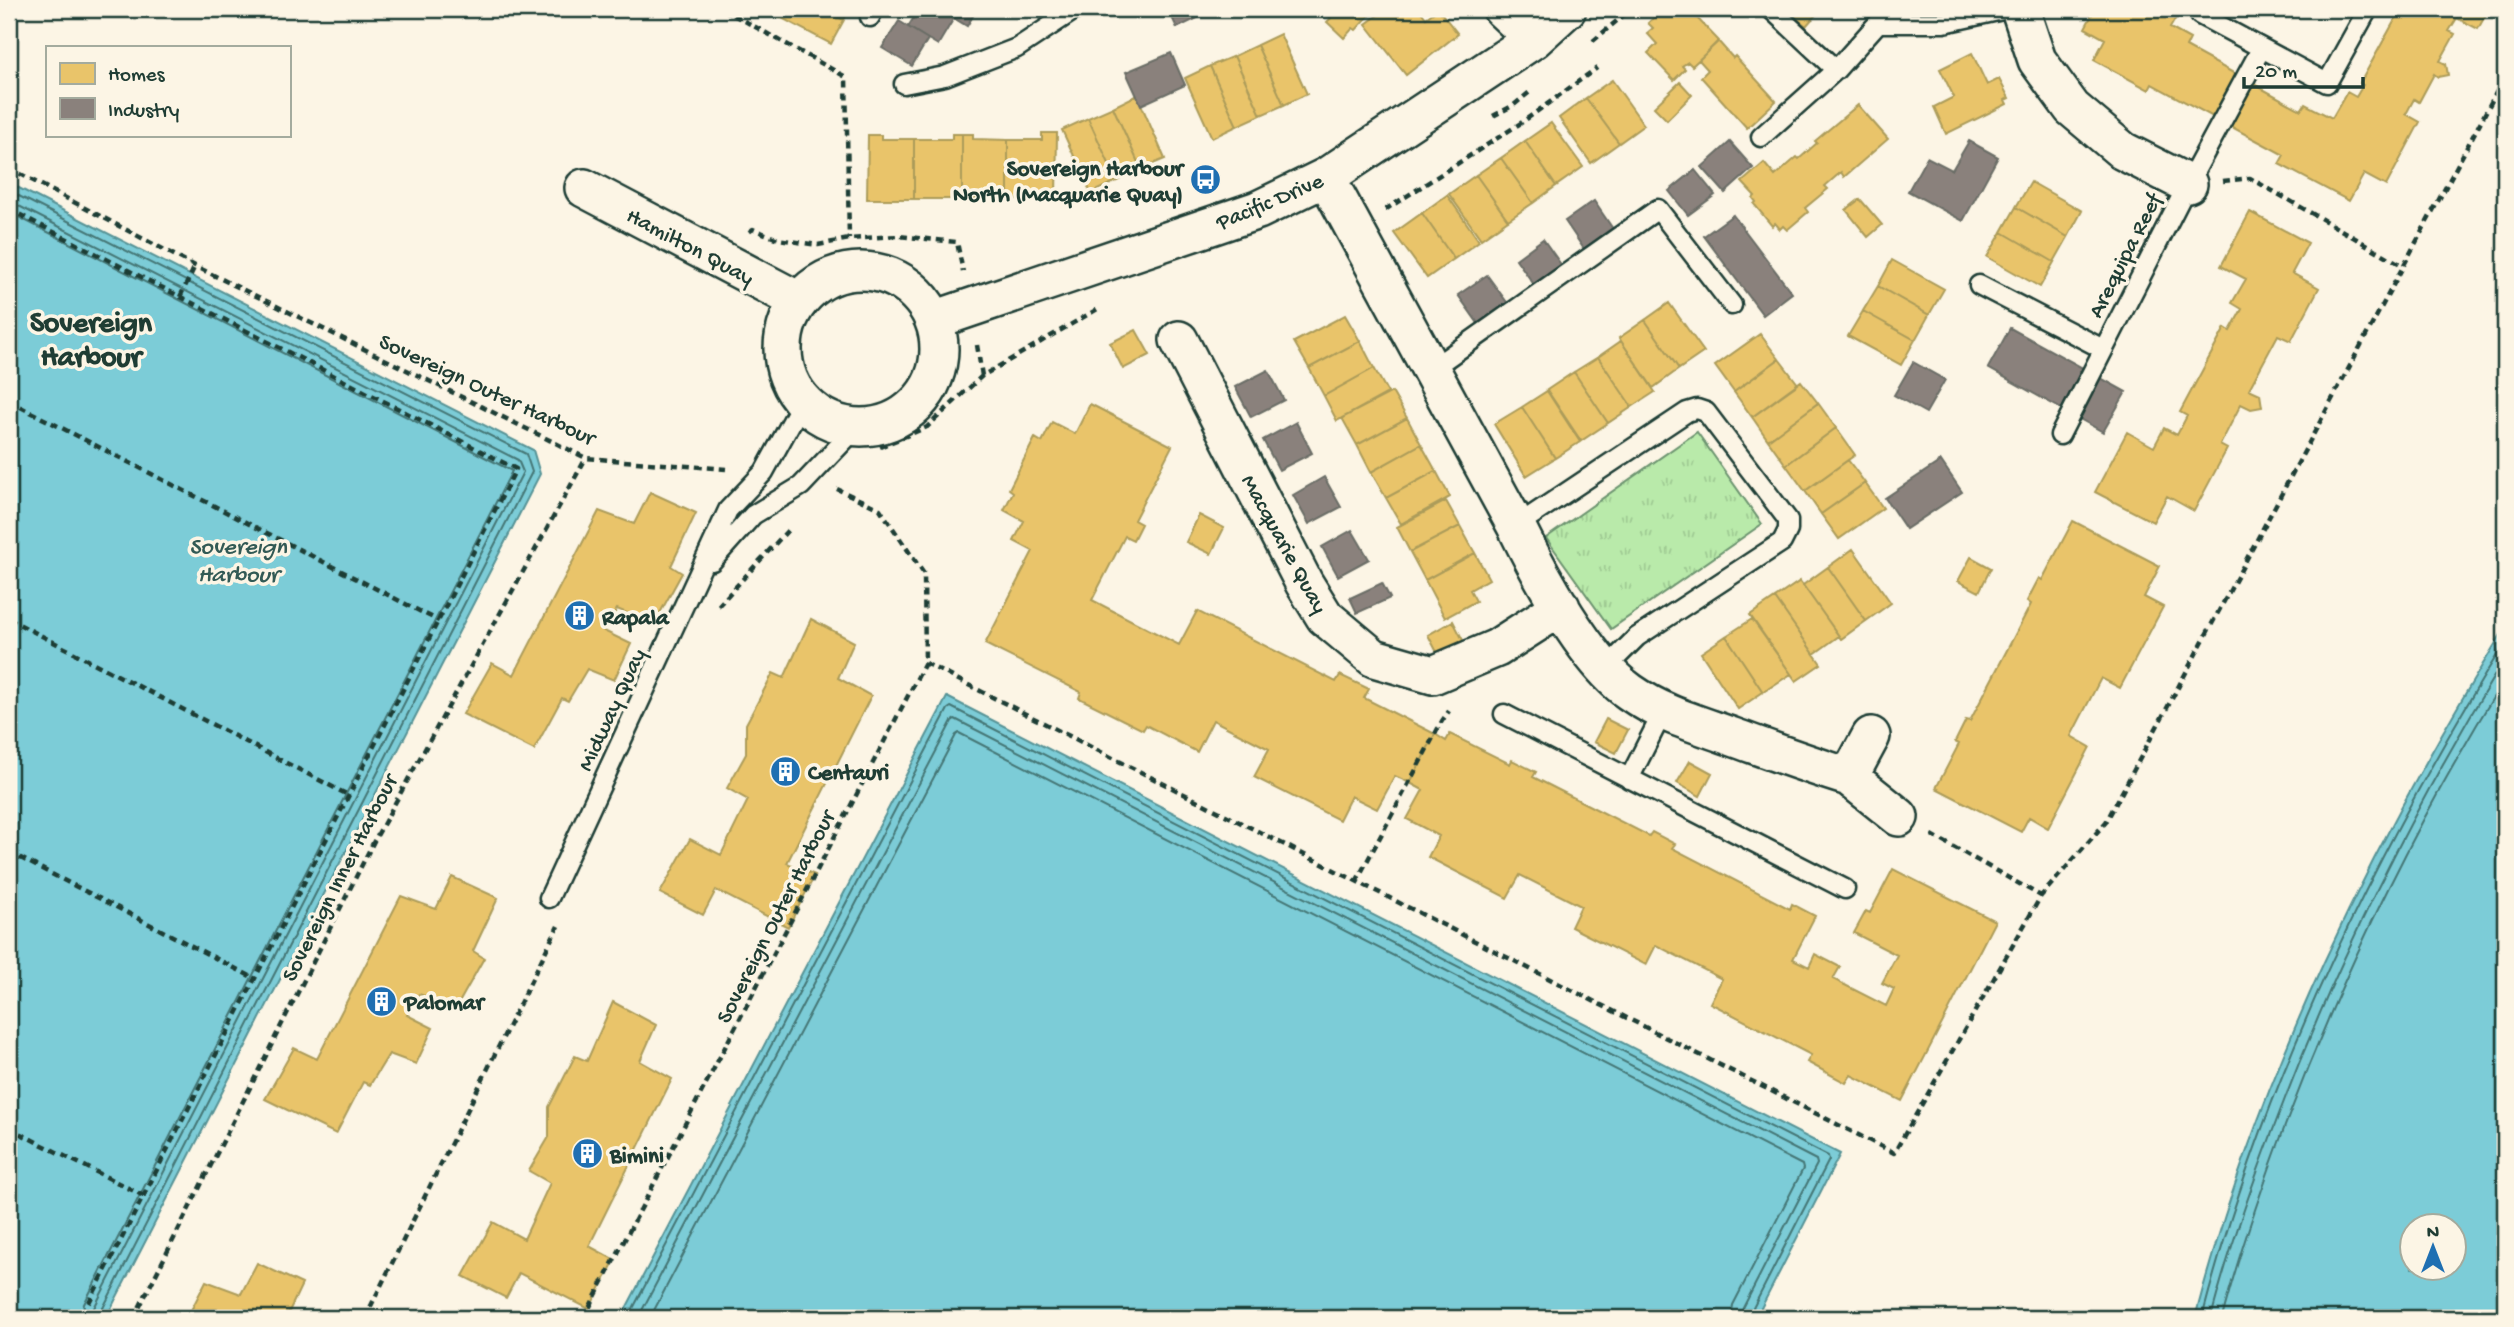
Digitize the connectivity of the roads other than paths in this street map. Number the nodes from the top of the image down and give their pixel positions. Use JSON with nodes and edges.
{"nodes":[{"id":1,"x":1076,"y":9,"type":"edge"},
{"id":2,"x":1502,"y":9,"type":"edge"},
{"id":3,"x":1567,"y":9,"type":"edge"},
{"id":4,"x":1771,"y":9,"type":"edge"},
{"id":5,"x":2007,"y":9,"type":"edge"},
{"id":6,"x":2020,"y":9,"type":"edge"},
{"id":7,"x":2203,"y":9,"type":"edge"},
{"id":8,"x":2368,"y":9,"type":"edge"},
{"id":9,"x":1879,"y":16,"type":"edge"},
{"id":10,"x":1534,"y":39,"type":"junction"},
{"id":11,"x":2261,"y":49,"type":"junction"},
{"id":12,"x":1836,"y":70,"type":"junction"},
{"id":13,"x":904,"y":84,"type":"dead end"},
{"id":14,"x":1761,"y":137,"type":"dead end"},
{"id":15,"x":1326,"y":177,"type":"junction"},
{"id":16,"x":2188,"y":184,"type":"junction"},
{"id":17,"x":584,"y":188,"type":"dead end"},
{"id":18,"x":1979,"y":285,"type":"dead end"},
{"id":19,"x":799,"y":301,"type":"junction"},
{"id":20,"x":1732,"y":305,"type":"dead end"},
{"id":21,"x":934,"y":320,"type":"junction"},
{"id":22,"x":1179,"y":340,"type":"dead end"},
{"id":23,"x":2103,"y":349,"type":"junction"},
{"id":24,"x":1430,"y":370,"type":"junction"},
{"id":25,"x":803,"y":401,"type":"junction"},
{"id":26,"x":857,"y":427,"type":"junction"},
{"id":27,"x":2060,"y":435,"type":"dead end"},
{"id":28,"x":1516,"y":526,"type":"junction"},
{"id":29,"x":699,"y":576,"type":"junction"},
{"id":30,"x":1562,"y":607,"type":"junction"},
{"id":31,"x":1606,"y":668,"type":"junction"},
{"id":32,"x":1663,"y":712,"type":"junction"},
{"id":33,"x":1504,"y":714,"type":"dead end"},
{"id":34,"x":1871,"y":736,"type":"dead end"},
{"id":35,"x":1849,"y":777,"type":"junction"},
{"id":36,"x":1629,"y":779,"type":"junction"},
{"id":37,"x":1899,"y":817,"type":"road end"},
{"id":38,"x":1845,"y":889,"type":"dead end"},
{"id":39,"x":550,"y":898,"type":"dead end"}],
"edges":[{"from":1,"to":13,"type":"lane"},
{"from":2,"to":10,"type":"street"},
{"from":3,"to":10,"type":"street","name":"Pacific Drive"},
{"from":4,"to":12,"type":"lane"},
{"from":5,"to":9,"type":"lane"},
{"from":6,"to":16,"type":"street"},
{"from":7,"to":11,"type":"lane"},
{"from":8,"to":11,"type":"lane"},
{"from":9,"to":12,"type":"lane"},
{"from":10,"to":15,"type":"street","name":"Pacific Drive"},
{"from":11,"to":16,"type":"lane","name":"Arequipa Reef"},
{"from":12,"to":14,"type":"lane"},
{"from":15,"to":21,"type":"street","name":"Pacific Drive"},
{"from":15,"to":24,"type":"street"},
{"from":16,"to":23,"type":"lane","name":"Arequipa Reef"},
{"from":17,"to":19,"type":"street","name":"Hamilton Quay"},
{"from":18,"to":23,"type":"lane","name":"Arequipa Reef"},
{"from":19,"to":21,"type":"street"},
{"from":19,"to":25,"type":"street"},
{"from":20,"to":24,"type":"lane"},
{"from":21,"to":26,"type":"street"},
{"from":22,"to":30,"type":"street","name":"Macquarie Quay"},
{"from":23,"to":27,"type":"lane","name":"Arequipa Reef"},
{"from":24,"to":28,"type":"street"},
{"from":25,"to":26,"type":"street"},
{"from":25,"to":29,"type":"lane","name":"Midway Quay"},
{"from":26,"to":29,"type":"lane"},
{"from":28,"to":30,"type":"street"},
{"from":28,"to":31,"type":"lane"},
{"from":29,"to":39,"type":"lane","name":"Midway Quay"},
{"from":30,"to":31,"type":"street"},
{"from":31,"to":32,"type":"street"},
{"from":32,"to":35,"type":"street"},
{"from":32,"to":36,"type":"lane"},
{"from":33,"to":36,"type":"lane"},
{"from":34,"to":35,"type":"street"},
{"from":35,"to":37,"type":"street"},
{"from":36,"to":38,"type":"lane"}]}
